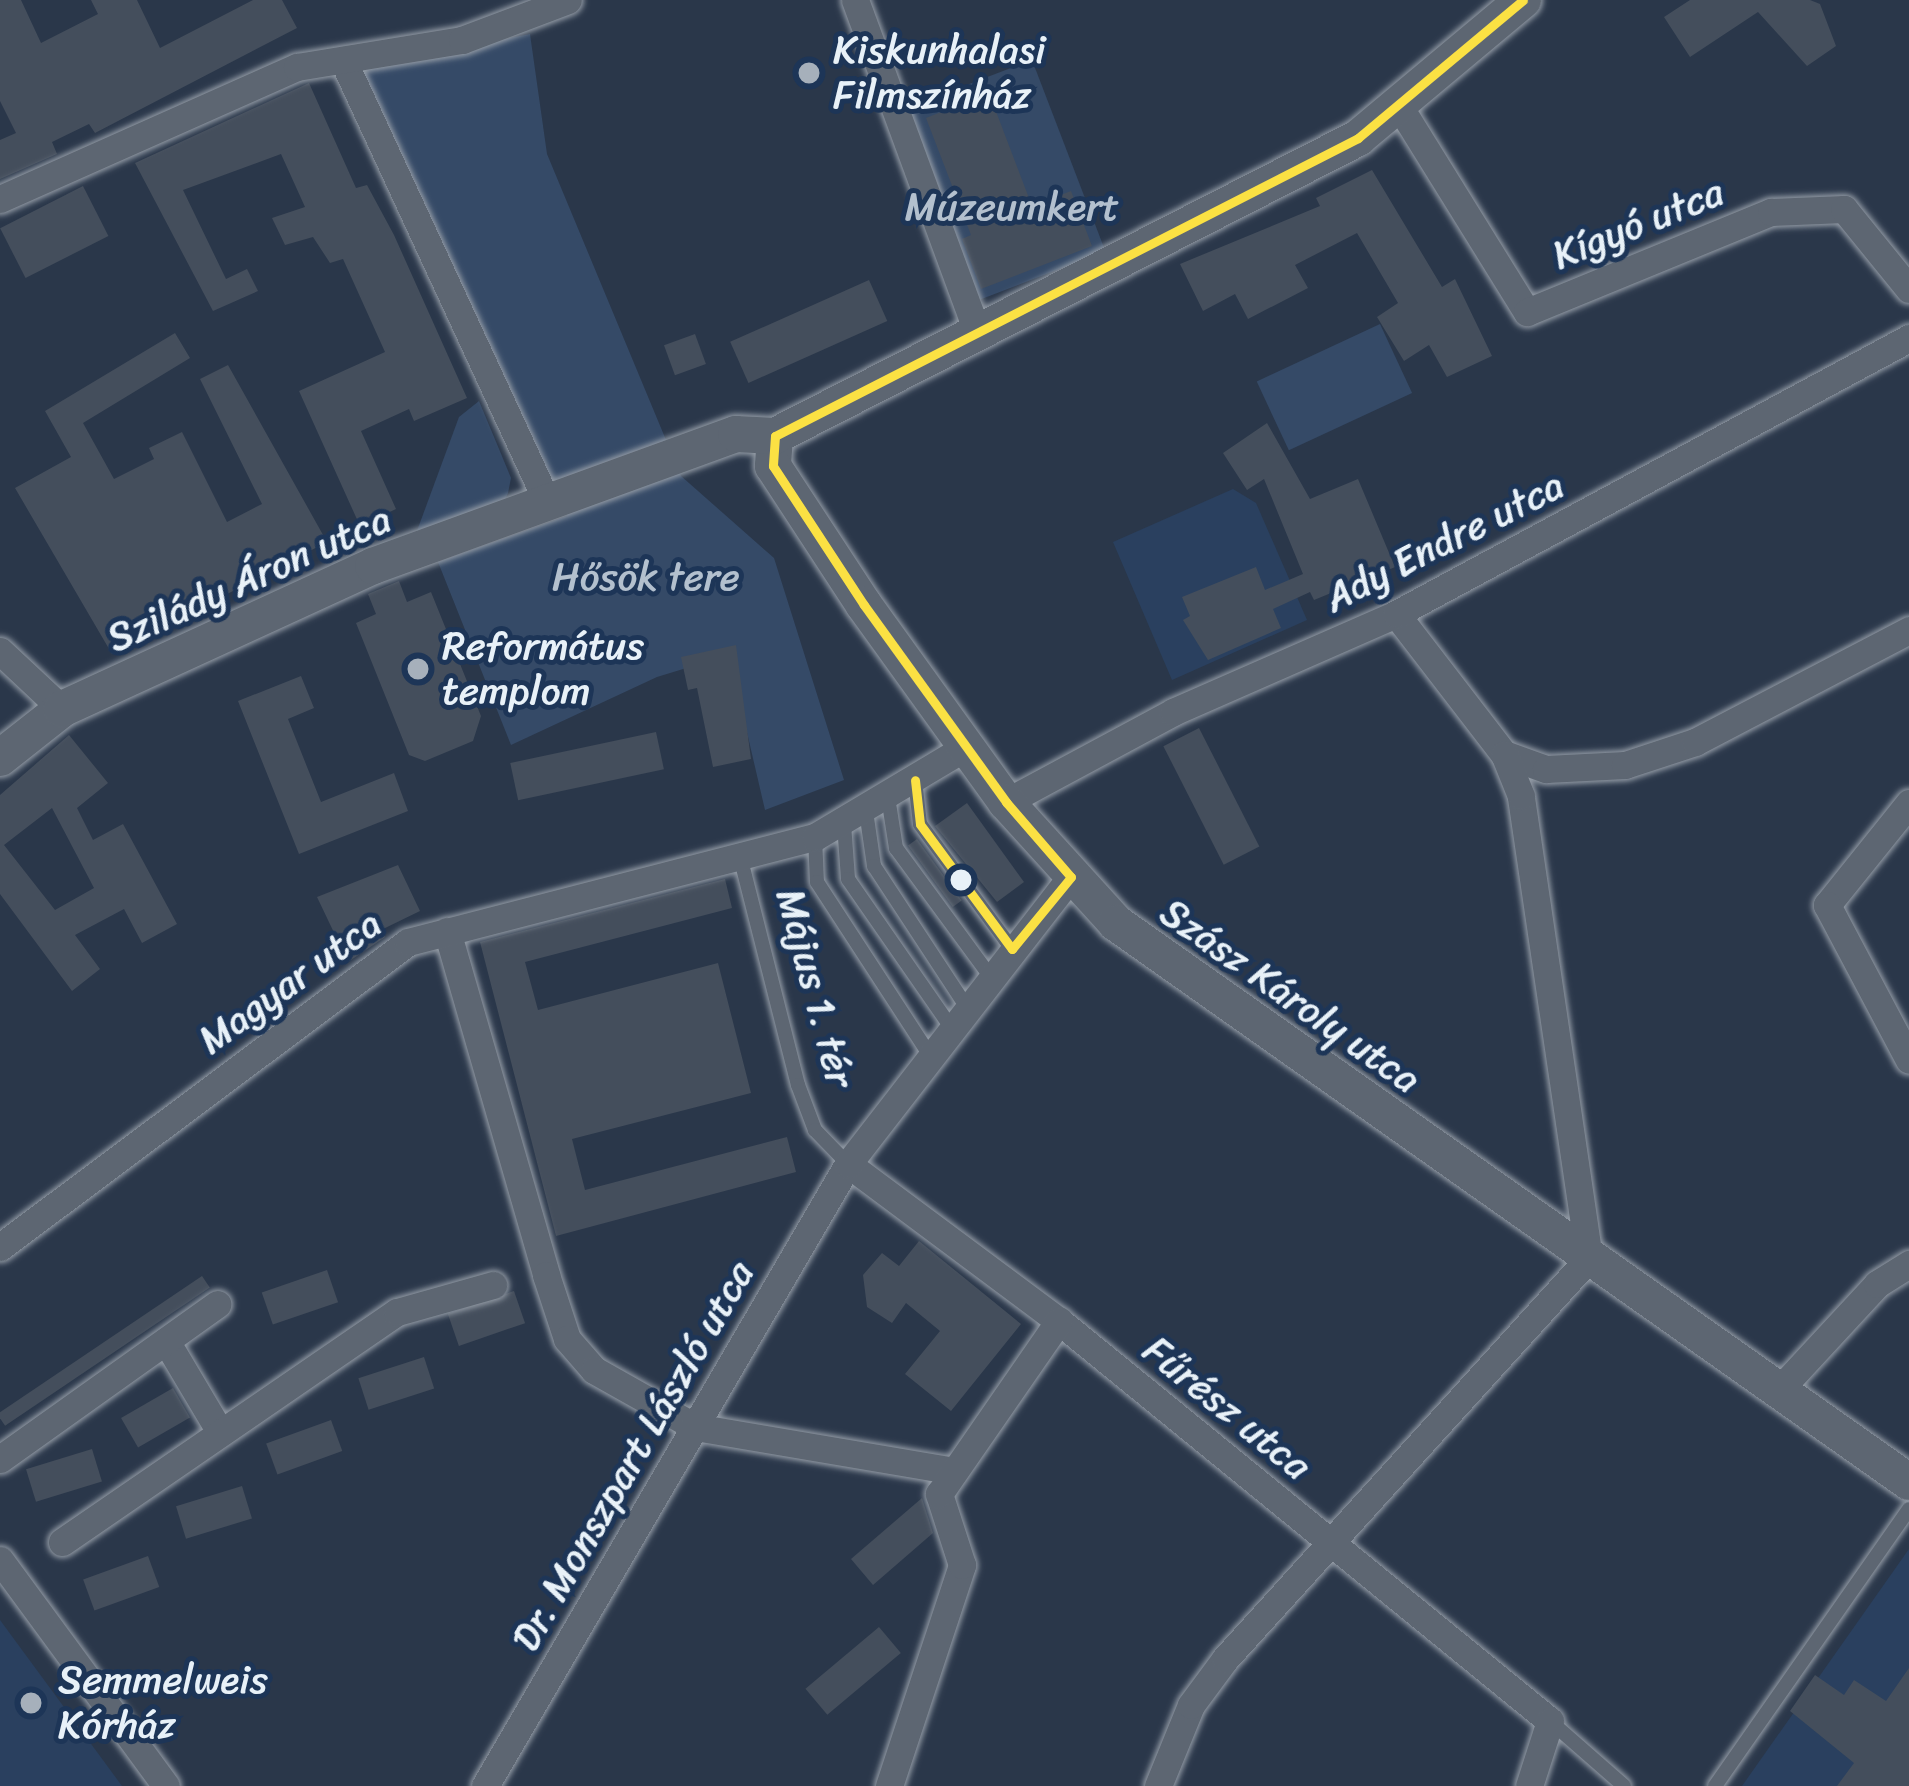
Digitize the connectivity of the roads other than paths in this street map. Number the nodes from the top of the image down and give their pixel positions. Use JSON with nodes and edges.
{"nodes":[{"id":1,"x":855,"y":0,"type":"edge"},
{"id":2,"x":1523,"y":0,"type":"edge"},
{"id":3,"x":558,"y":1,"type":"edge"},
{"id":4,"x":343,"y":60,"type":"junction"},
{"id":5,"x":1401,"y":109,"type":"junction"},
{"id":6,"x":0,"y":199,"type":"edge"},
{"id":7,"x":1909,"y":289,"type":"edge"},
{"id":8,"x":977,"y":332,"type":"junction"},
{"id":9,"x":1909,"y":338,"type":"edge"},
{"id":10,"x":775,"y":436,"type":"junction"},
{"id":11,"x":547,"y":502,"type":"junction"},
{"id":12,"x":1396,"y":614,"type":"junction"},
{"id":13,"x":1909,"y":631,"type":"edge"},
{"id":14,"x":0,"y":651,"type":"edge"},
{"id":15,"x":62,"y":709,"type":"junction"},
{"id":16,"x":966,"y":747,"type":"junction"},
{"id":17,"x":1504,"y":754,"type":"junction"},
{"id":18,"x":0,"y":758,"type":"edge"},
{"id":19,"x":915,"y":780,"type":"junction"},
{"id":20,"x":1006,"y":802,"type":"junction"},
{"id":21,"x":1909,"y":803,"type":"edge"},
{"id":22,"x":866,"y":811,"type":"junction"},
{"id":23,"x":815,"y":837,"type":"junction"},
{"id":24,"x":739,"y":851,"type":"junction"},
{"id":25,"x":1071,"y":877,"type":"junction"},
{"id":26,"x":446,"y":931,"type":"junction"},
{"id":27,"x":1012,"y":949,"type":"junction"},
{"id":28,"x":990,"y":976,"type":"junction"},
{"id":29,"x":958,"y":1016,"type":"junction"},
{"id":30,"x":928,"y":1052,"type":"junction"},
{"id":31,"x":1909,"y":1060,"type":"edge"},
{"id":32,"x":848,"y":1164,"type":"junction"},
{"id":33,"x":0,"y":1247,"type":"edge"},
{"id":34,"x":1589,"y":1258,"type":"junction"},
{"id":35,"x":1909,"y":1264,"type":"edge"},
{"id":36,"x":493,"y":1285,"type":"dead end"},
{"id":37,"x":217,"y":1304,"type":"dead end"},
{"id":38,"x":1059,"y":1321,"type":"junction"},
{"id":39,"x":166,"y":1342,"type":"junction"},
{"id":40,"x":1779,"y":1390,"type":"junction"},
{"id":41,"x":695,"y":1427,"type":"junction"},
{"id":42,"x":220,"y":1432,"type":"junction"},
{"id":43,"x":0,"y":1459,"type":"edge"},
{"id":44,"x":950,"y":1470,"type":"junction"},
{"id":45,"x":1909,"y":1482,"type":"edge"},
{"id":46,"x":1909,"y":1509,"type":"edge"},
{"id":47,"x":62,"y":1542,"type":"dead end"},
{"id":48,"x":1327,"y":1542,"type":"junction"},
{"id":49,"x":0,"y":1560,"type":"edge"},
{"id":50,"x":1550,"y":1721,"type":"junction"},
{"id":51,"x":166,"y":1786,"type":"edge"},
{"id":52,"x":485,"y":1786,"type":"edge"},
{"id":53,"x":889,"y":1786,"type":"edge"},
{"id":54,"x":1158,"y":1786,"type":"edge"},
{"id":55,"x":1529,"y":1786,"type":"edge"},
{"id":56,"x":1624,"y":1786,"type":"edge"},
{"id":57,"x":1714,"y":1786,"type":"edge"}],
"edges":[{"from":1,"to":8,"type":"street"},
{"from":2,"to":5,"type":"main road"},
{"from":3,"to":4,"type":"street"},
{"from":4,"to":6,"type":"street"},
{"from":4,"to":11,"type":"street"},
{"from":5,"to":7,"type":"street","name":"Kígyó utca"},
{"from":5,"to":8,"type":"main road"},
{"from":8,"to":10,"type":"main road"},
{"from":9,"to":12,"type":"street","name":"Ady Endre utca"},
{"from":10,"to":11,"type":"main road"},
{"from":10,"to":16,"type":"main road","name":"Szász Károly utca"},
{"from":11,"to":15,"type":"main road","name":"Szilády Áron utca"},
{"from":12,"to":17,"type":"street"},
{"from":12,"to":20,"type":"street","name":"Ady Endre utca"},
{"from":13,"to":17,"type":"street"},
{"from":14,"to":15,"type":"street"},
{"from":15,"to":18,"type":"main road","name":"Szilády Áron utca"},
{"from":16,"to":19,"type":"street","name":"Május 1. tér"},
{"from":16,"to":20,"type":"main road","name":"Szász Károly utca"},
{"from":17,"to":34,"type":"street"},
{"from":19,"to":22,"type":"street","name":"Május 1. tér"},
{"from":19,"to":27,"type":"lane"},
{"from":20,"to":25,"type":"main road","name":"Szász Károly utca"},
{"from":21,"to":31,"type":"street"},
{"from":22,"to":23,"type":"street","name":"Május 1. tér"},
{"from":22,"to":28,"type":"lane"},
{"from":22,"to":29,"type":"lane"},
{"from":22,"to":29,"type":"lane"},
{"from":23,"to":24,"type":"street","name":"Május 1. tér"},
{"from":23,"to":30,"type":"lane"},
{"from":24,"to":26,"type":"street","name":"Magyar utca"},
{"from":24,"to":32,"type":"lane","name":"Május 1. tér"},
{"from":25,"to":27,"type":"street","name":"Május 1. tér"},
{"from":25,"to":34,"type":"main road","name":"Szász Károly utca"},
{"from":26,"to":33,"type":"street","name":"Magyar utca"},
{"from":26,"to":41,"type":"street"},
{"from":27,"to":28,"type":"street","name":"Május 1. tér"},
{"from":28,"to":29,"type":"street","name":"Május 1. tér"},
{"from":29,"to":30,"type":"street","name":"Május 1. tér"},
{"from":30,"to":32,"type":"street","name":"Május 1. tér"},
{"from":32,"to":38,"type":"street","name":"Fűrész utca"},
{"from":32,"to":41,"type":"street","name":"Dr. Monszpart László utca"},
{"from":34,"to":40,"type":"main road","name":"Szász Károly utca"},
{"from":34,"to":48,"type":"street"},
{"from":35,"to":40,"type":"street"},
{"from":36,"to":42,"type":"street"},
{"from":37,"to":39,"type":"street"},
{"from":38,"to":44,"type":"street"},
{"from":38,"to":48,"type":"street","name":"Fűrész utca"},
{"from":39,"to":42,"type":"street"},
{"from":39,"to":43,"type":"street"},
{"from":40,"to":45,"type":"main road","name":"Szász Károly utca"},
{"from":41,"to":44,"type":"street"},
{"from":41,"to":52,"type":"street","name":"Dr. Monszpart László utca"},
{"from":42,"to":47,"type":"street"},
{"from":44,"to":53,"type":"street"},
{"from":46,"to":57,"type":"lane"},
{"from":48,"to":50,"type":"street","name":"Fűrész utca"},
{"from":48,"to":54,"type":"street"},
{"from":49,"to":51,"type":"street"},
{"from":50,"to":55,"type":"street"},
{"from":50,"to":56,"type":"lane"}]}
